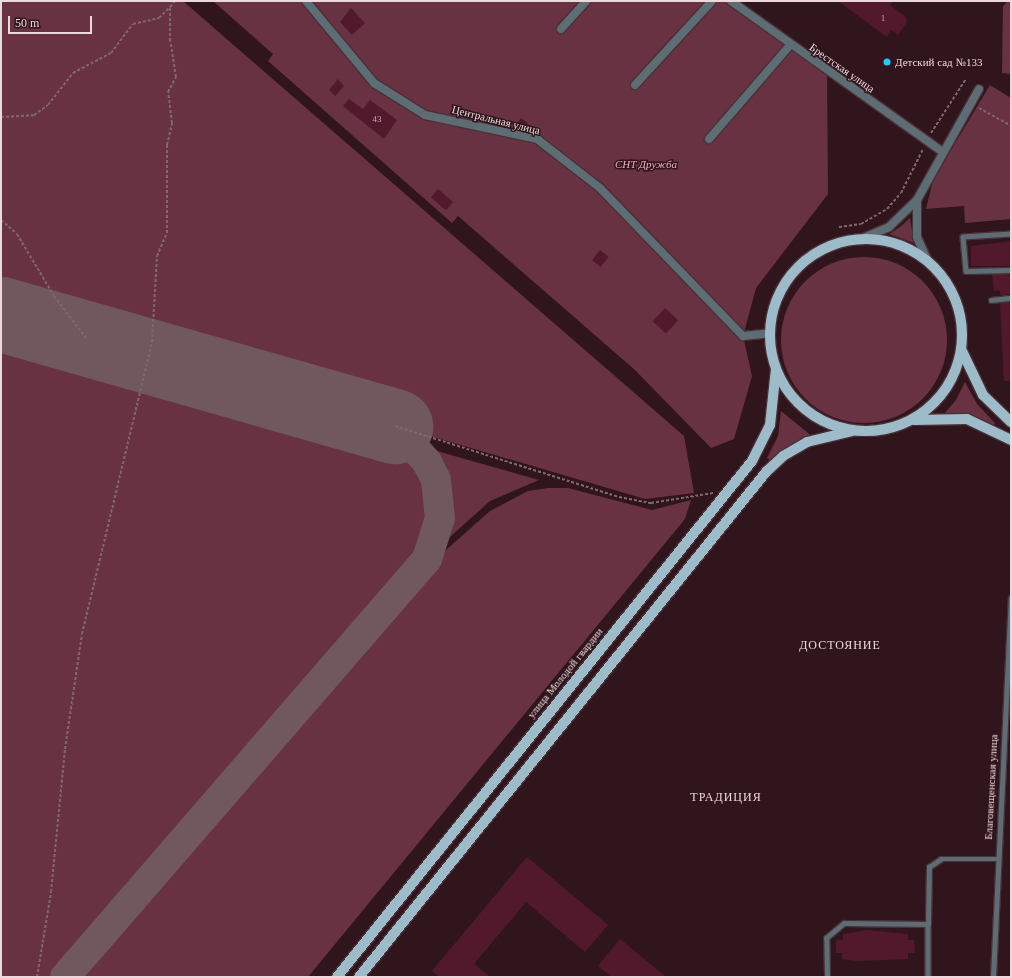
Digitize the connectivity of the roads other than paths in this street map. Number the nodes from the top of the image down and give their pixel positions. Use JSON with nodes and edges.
{"nodes":[{"id":1,"x":306,"y":1,"type":"edge"},
{"id":2,"x":586,"y":1,"type":"edge"},
{"id":3,"x":712,"y":1,"type":"edge"},
{"id":4,"x":731,"y":1,"type":"edge"},
{"id":5,"x":561,"y":29,"type":"dead end"},
{"id":6,"x":790,"y":45,"type":"junction"},
{"id":7,"x":635,"y":85,"type":"dead end"},
{"id":8,"x":979,"y":89,"type":"dead end"},
{"id":9,"x":709,"y":139,"type":"dead end"},
{"id":10,"x":941,"y":151,"type":"junction"},
{"id":11,"x":917,"y":200,"type":"junction"},
{"id":12,"x":1011,"y":234,"type":"edge"},
{"id":13,"x":861,"y":239,"type":"junction"},
{"id":14,"x":928,"y":262,"type":"junction"},
{"id":15,"x":1011,"y":270,"type":"edge"},
{"id":16,"x":1011,"y":298,"type":"edge"},
{"id":17,"x":992,"y":300,"type":"dead end"},
{"id":18,"x":770,"y":334,"type":"junction"},
{"id":19,"x":961,"y":349,"type":"junction"},
{"id":20,"x":776,"y":369,"type":"junction"},
{"id":21,"x":911,"y":420,"type":"junction"},
{"id":22,"x":1011,"y":422,"type":"edge"},
{"id":23,"x":852,"y":430,"type":"junction"},
{"id":24,"x":1011,"y":440,"type":"edge"},
{"id":25,"x":1011,"y":598,"type":"edge"},
{"id":26,"x":996,"y":859,"type":"junction"},
{"id":27,"x":928,"y":924,"type":"junction"},
{"id":28,"x":337,"y":977,"type":"edge"},
{"id":29,"x":359,"y":977,"type":"edge"},
{"id":30,"x":827,"y":977,"type":"edge"},
{"id":31,"x":928,"y":977,"type":"edge"},
{"id":32,"x":993,"y":977,"type":"edge"}],
"edges":[{"from":1,"to":18,"type":"street","name":"Центральная улица"},
{"from":2,"to":5,"type":"street"},
{"from":3,"to":7,"type":"street"},
{"from":4,"to":6,"type":"street","name":"Брестская улица"},
{"from":6,"to":9,"type":"street"},
{"from":6,"to":10,"type":"street","name":"Брестская улица"},
{"from":8,"to":10,"type":"street"},
{"from":10,"to":11,"type":"street"},
{"from":11,"to":13,"type":"street"},
{"from":11,"to":14,"type":"street"},
{"from":12,"to":15,"type":"lane"},
{"from":13,"to":14,"type":"main road"},
{"from":13,"to":18,"type":"main road"},
{"from":14,"to":19,"type":"main road"},
{"from":16,"to":17,"type":"lane"},
{"from":18,"to":20,"type":"main road"},
{"from":19,"to":21,"type":"main road"},
{"from":19,"to":22,"type":"main road"},
{"from":20,"to":23,"type":"main road"},
{"from":20,"to":28,"type":"main road","name":"улица Молодой гвардии"},
{"from":21,"to":23,"type":"main road"},
{"from":21,"to":24,"type":"main road"},
{"from":23,"to":29,"type":"main road"},
{"from":25,"to":26,"type":"lane","name":"Благовещенская улица"},
{"from":26,"to":27,"type":"lane"},
{"from":26,"to":32,"type":"lane","name":"Благовещенская улица"},
{"from":27,"to":30,"type":"lane"},
{"from":27,"to":31,"type":"lane"}]}
